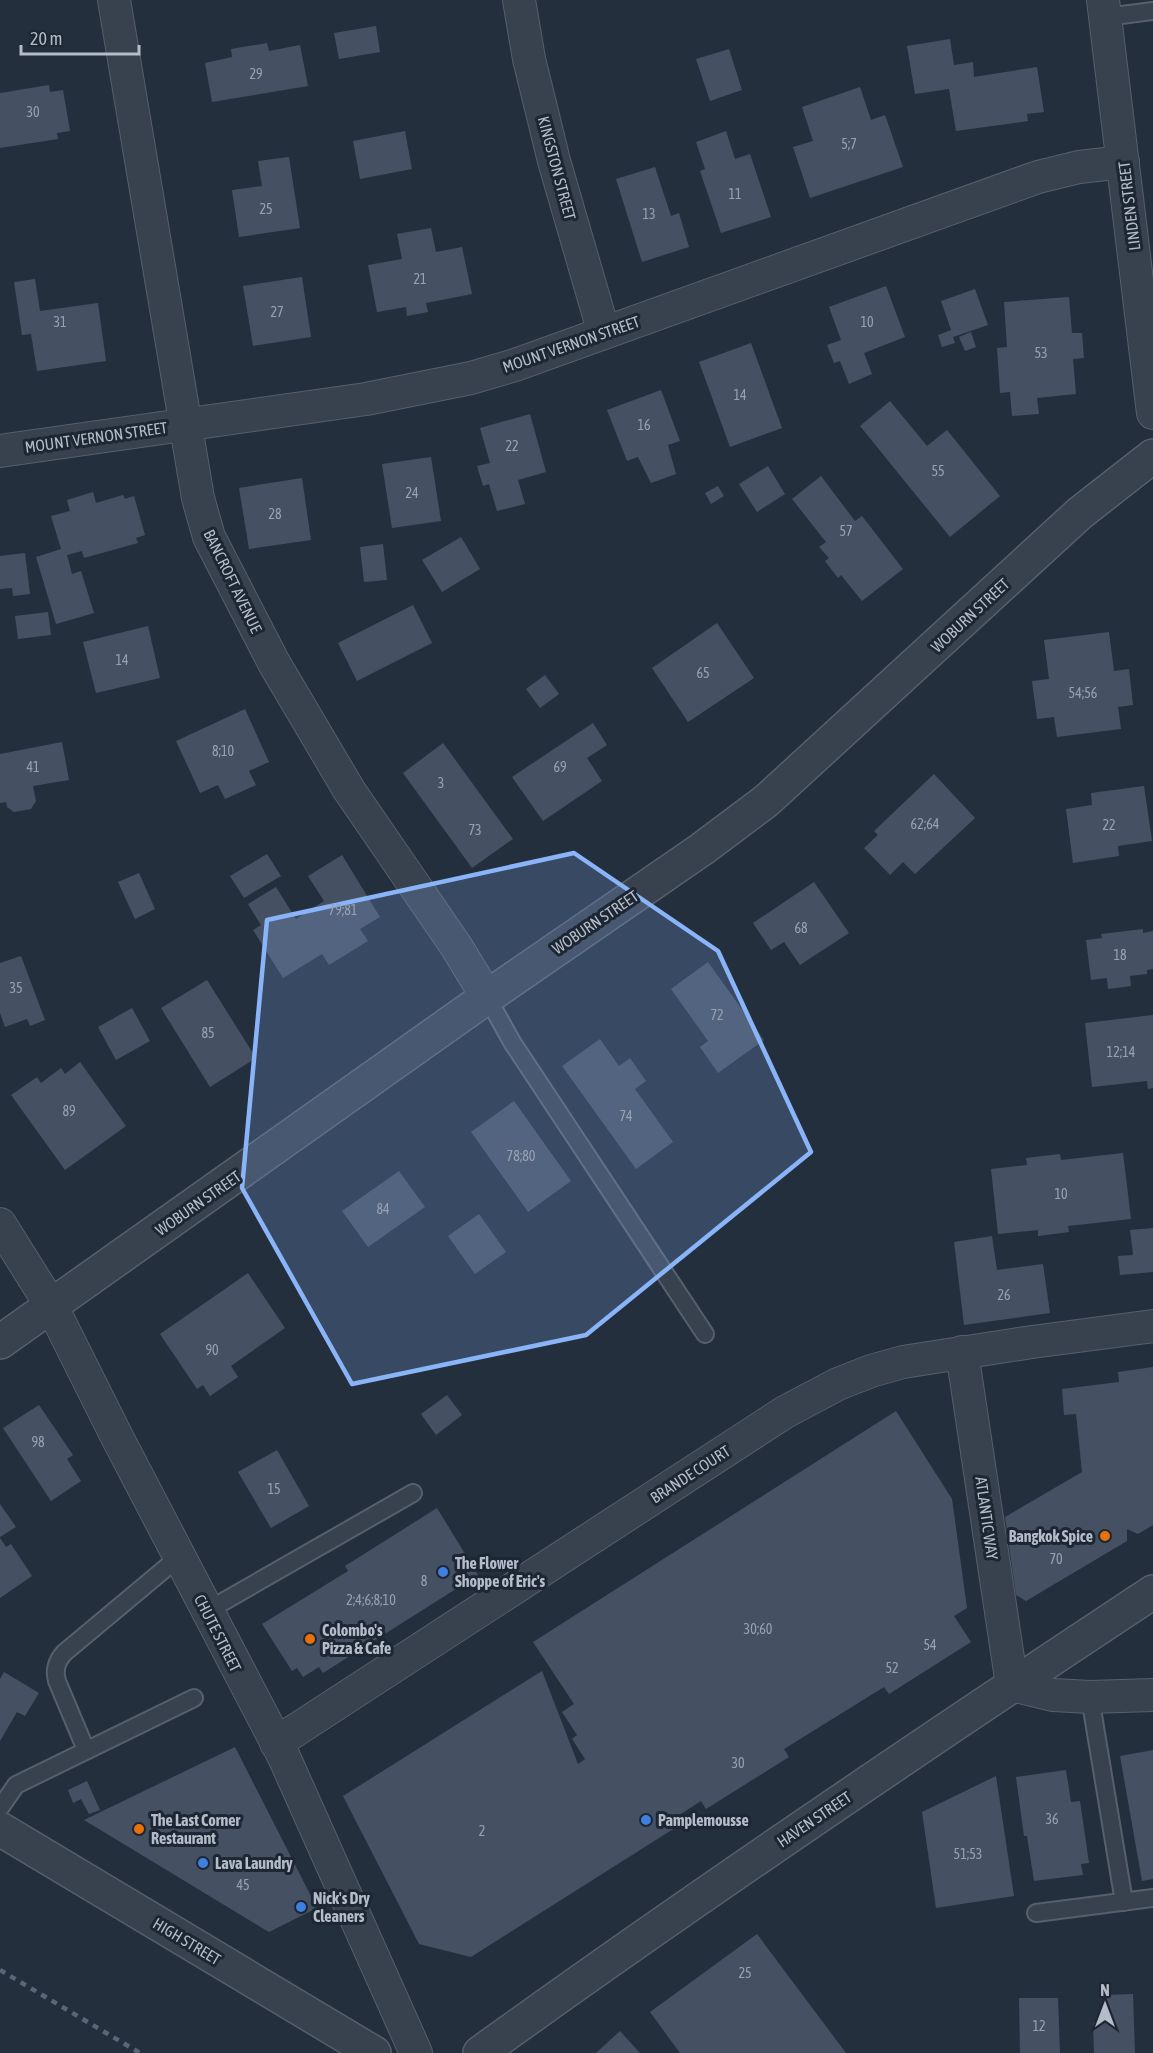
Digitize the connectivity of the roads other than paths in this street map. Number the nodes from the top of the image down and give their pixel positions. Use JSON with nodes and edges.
{"nodes":[{"id":1,"x":114,"y":0,"type":"edge"},
{"id":2,"x":519,"y":0,"type":"edge"},
{"id":3,"x":1105,"y":8,"type":"edge"},
{"id":4,"x":1153,"y":11,"type":"edge"},
{"id":5,"x":1123,"y":162,"type":"junction"},
{"id":6,"x":604,"y":333,"type":"junction"},
{"id":7,"x":1153,"y":413,"type":"edge"},
{"id":8,"x":186,"y":425,"type":"junction"},
{"id":9,"x":0,"y":451,"type":"edge"},
{"id":10,"x":1153,"y":456,"type":"edge"},
{"id":11,"x":487,"y":997,"type":"junction"},
{"id":12,"x":0,"y":1224,"type":"edge"},
{"id":13,"x":52,"y":1306,"type":"junction"},
{"id":14,"x":1153,"y":1326,"type":"edge"},
{"id":15,"x":705,"y":1334,"type":"dead end"},
{"id":16,"x":0,"y":1342,"type":"edge"},
{"id":17,"x":962,"y":1352,"type":"junction"},
{"id":18,"x":413,"y":1493,"type":"dead end"},
{"id":19,"x":179,"y":1557,"type":"junction"},
{"id":20,"x":1153,"y":1592,"type":"edge"},
{"id":21,"x":207,"y":1611,"type":"junction"},
{"id":22,"x":1012,"y":1685,"type":"junction"},
{"id":23,"x":1153,"y":1695,"type":"edge"},
{"id":24,"x":1090,"y":1697,"type":"junction"},
{"id":25,"x":194,"y":1698,"type":"dead end"},
{"id":26,"x":276,"y":1743,"type":"junction"},
{"id":27,"x":86,"y":1750,"type":"junction"},
{"id":28,"x":0,"y":1808,"type":"edge"},
{"id":29,"x":0,"y":1829,"type":"edge"},
{"id":30,"x":1153,"y":1898,"type":"edge"},
{"id":31,"x":1124,"y":1902,"type":"junction"},
{"id":32,"x":1036,"y":1913,"type":"dead end"},
{"id":33,"x":374,"y":2053,"type":"edge"},
{"id":34,"x":416,"y":2053,"type":"edge"},
{"id":35,"x":480,"y":2053,"type":"edge"}],
"edges":[{"from":1,"to":8,"type":"street","name":"BANCROFT AVENUE"},
{"from":2,"to":6,"type":"street","name":"KINGSTON STREET"},
{"from":3,"to":4,"type":"lane"},
{"from":3,"to":5,"type":"street","name":"LINDEN STREET"},
{"from":5,"to":6,"type":"street","name":"MOUNT VERNON STREET"},
{"from":5,"to":7,"type":"street","name":"LINDEN STREET"},
{"from":6,"to":8,"type":"street","name":"MOUNT VERNON STREET"},
{"from":8,"to":9,"type":"street","name":"MOUNT VERNON STREET"},
{"from":8,"to":11,"type":"street","name":"BANCROFT AVENUE"},
{"from":10,"to":11,"type":"street","name":"WOBURN STREET"},
{"from":11,"to":13,"type":"street","name":"WOBURN STREET"},
{"from":11,"to":15,"type":"lane"},
{"from":12,"to":13,"type":"street","name":"CHUTE STREET"},
{"from":13,"to":16,"type":"street","name":"WOBURN STREET"},
{"from":13,"to":19,"type":"street","name":"CHUTE STREET"},
{"from":14,"to":17,"type":"street","name":"BRANDE COURT"},
{"from":17,"to":22,"type":"street","name":"ATLANTIC WAY"},
{"from":17,"to":26,"type":"street","name":"BRANDE COURT"},
{"from":18,"to":21,"type":"lane"},
{"from":19,"to":21,"type":"street","name":"CHUTE STREET"},
{"from":19,"to":27,"type":"lane"},
{"from":20,"to":22,"type":"street","name":"HAVEN STREET"},
{"from":21,"to":26,"type":"street","name":"CHUTE STREET"},
{"from":22,"to":24,"type":"street"},
{"from":22,"to":35,"type":"street","name":"HAVEN STREET"},
{"from":23,"to":24,"type":"street"},
{"from":24,"to":31,"type":"lane"},
{"from":25,"to":27,"type":"lane"},
{"from":26,"to":34,"type":"street","name":"CHUTE STREET"},
{"from":27,"to":28,"type":"lane"},
{"from":29,"to":33,"type":"street","name":"HIGH STREET"},
{"from":30,"to":31,"type":"lane"},
{"from":31,"to":32,"type":"lane"}]}
